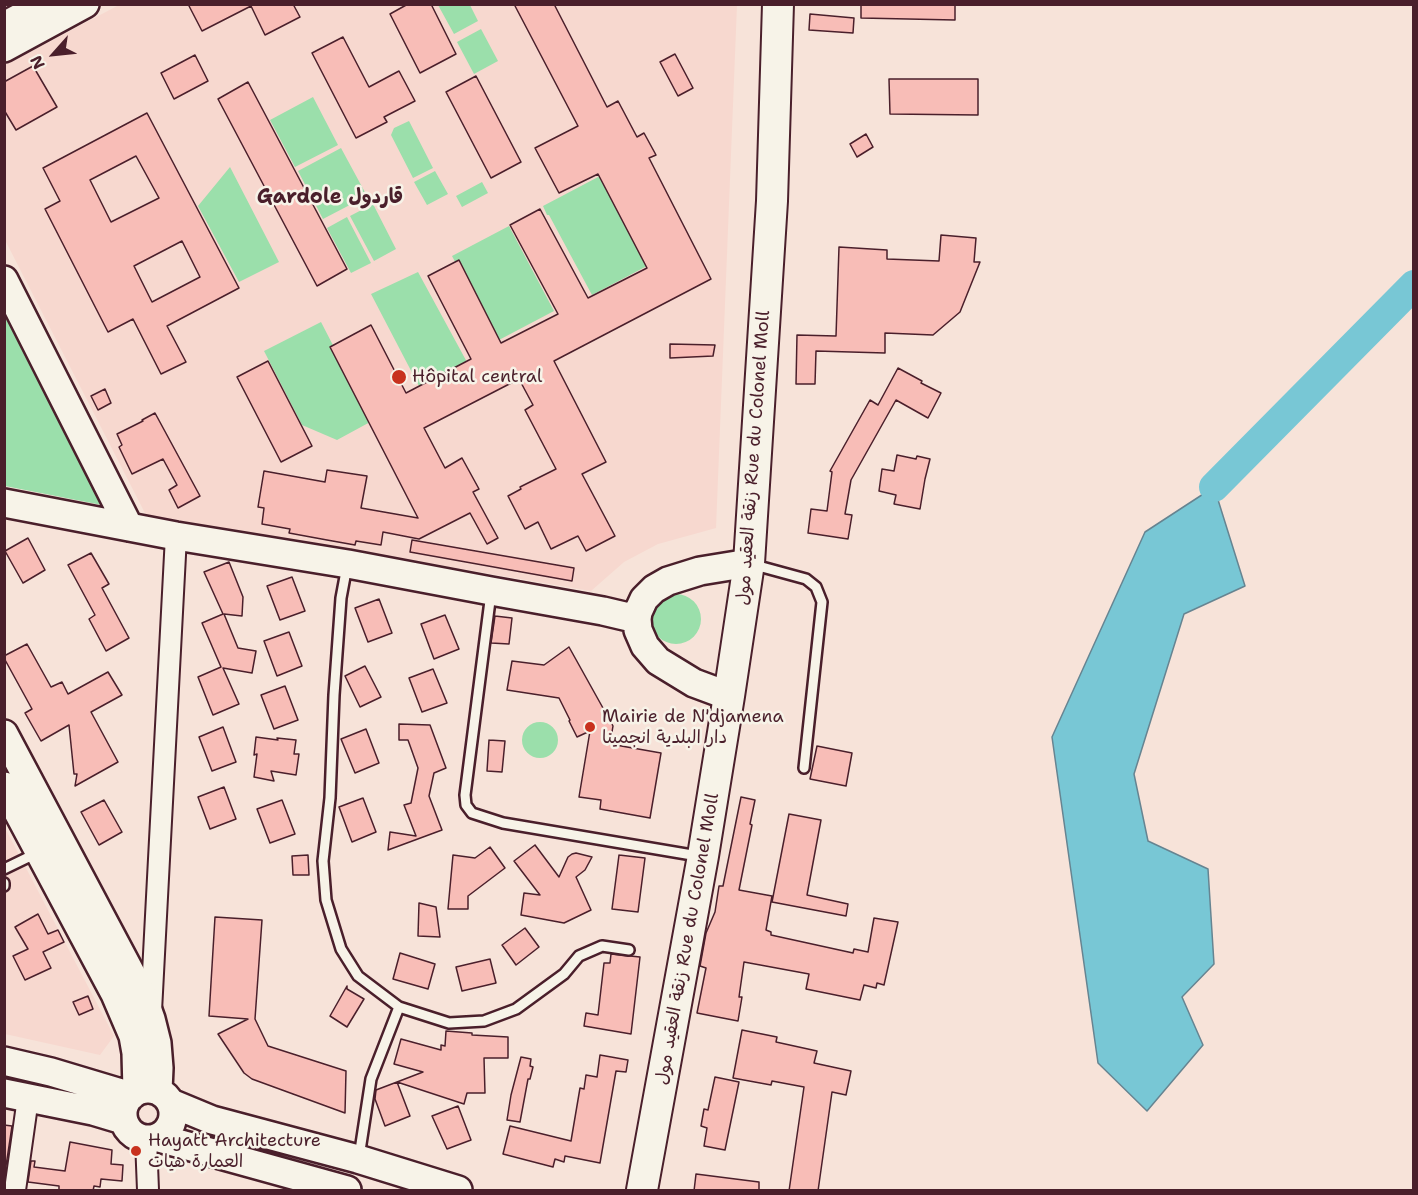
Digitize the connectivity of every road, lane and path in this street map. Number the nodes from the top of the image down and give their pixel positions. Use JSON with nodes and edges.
{"nodes":[{"id":1,"x":45,"y":4,"type":"edge"},
{"id":2,"x":85,"y":4,"type":"edge"},
{"id":3,"x":778,"y":4,"type":"edge"},
{"id":4,"x":4,"y":26,"type":"edge"},
{"id":5,"x":4,"y":48,"type":"edge"},
{"id":6,"x":4,"y":280,"type":"edge"},
{"id":7,"x":4,"y":503,"type":"edge"},
{"id":8,"x":129,"y":527,"type":"junction"},
{"id":9,"x":176,"y":536,"type":"junction"},
{"id":10,"x":749,"y":563,"type":"junction"},
{"id":11,"x":348,"y":564,"type":"junction"},
{"id":12,"x":491,"y":591,"type":"junction"},
{"id":13,"x":637,"y":618,"type":"junction"},
{"id":14,"x":729,"y":696,"type":"junction"},
{"id":15,"x":4,"y":734,"type":"edge"},
{"id":16,"x":804,"y":768,"type":"dead end"},
{"id":17,"x":4,"y":786,"type":"edge"},
{"id":18,"x":40,"y":852,"type":"junction"},
{"id":19,"x":703,"y":856,"type":"junction"},
{"id":20,"x":4,"y":869,"type":"edge"},
{"id":21,"x":628,"y":950,"type":"dead end"},
{"id":22,"x":399,"y":1007,"type":"junction"},
{"id":23,"x":151,"y":1019,"type":"junction"},
{"id":24,"x":4,"y":1061,"type":"edge"},
{"id":25,"x":16,"y":1095,"type":"edge"},
{"id":26,"x":144,"y":1100,"type":"junction"},
{"id":27,"x":153,"y":1139,"type":"junction"},
{"id":28,"x":358,"y":1159,"type":"junction"},
{"id":29,"x":15,"y":1191,"type":"edge"},
{"id":30,"x":148,"y":1191,"type":"edge"},
{"id":31,"x":347,"y":1191,"type":"edge"},
{"id":32,"x":458,"y":1191,"type":"edge"},
{"id":33,"x":642,"y":1191,"type":"edge"}],
"edges":[{"from":1,"to":4,"type":"street"},
{"from":2,"to":5,"type":"street"},
{"from":3,"to":10,"type":"main road","name":"زنقة العقيد مول Rue du Colonel Moll"},
{"from":6,"to":8,"type":"street"},
{"from":7,"to":8,"type":"street"},
{"from":8,"to":9,"type":"street"},
{"from":9,"to":11,"type":"street"},
{"from":9,"to":23,"type":"street"},
{"from":10,"to":13,"type":"street"},
{"from":10,"to":14,"type":"main road","name":"زنقة العقيد مول Rue du Colonel Moll"},
{"from":10,"to":16,"type":"lane"},
{"from":11,"to":12,"type":"street"},
{"from":11,"to":22,"type":"lane"},
{"from":12,"to":13,"type":"street"},
{"from":12,"to":19,"type":"lane"},
{"from":13,"to":14,"type":"street"},
{"from":14,"to":19,"type":"main road","name":"زنقة العقيد مول Rue du Colonel Moll"},
{"from":15,"to":23,"type":"street"},
{"from":17,"to":18,"type":"street"},
{"from":18,"to":20,"type":"lane"},
{"from":18,"to":26,"type":"street"},
{"from":19,"to":33,"type":"main road","name":"زنقة العقيد مول Rue du Colonel Moll"},
{"from":21,"to":22,"type":"lane"},
{"from":22,"to":28,"type":"lane"},
{"from":23,"to":26,"type":"street"},
{"from":24,"to":26,"type":"street"},
{"from":25,"to":26,"type":"street"},
{"from":25,"to":29,"type":"street"},
{"from":26,"to":27,"type":"street"},
{"from":26,"to":27,"type":"street"},
{"from":26,"to":28,"type":"street"},
{"from":27,"to":30,"type":"street"},
{"from":27,"to":31,"type":"street"},
{"from":28,"to":32,"type":"street"}]}
